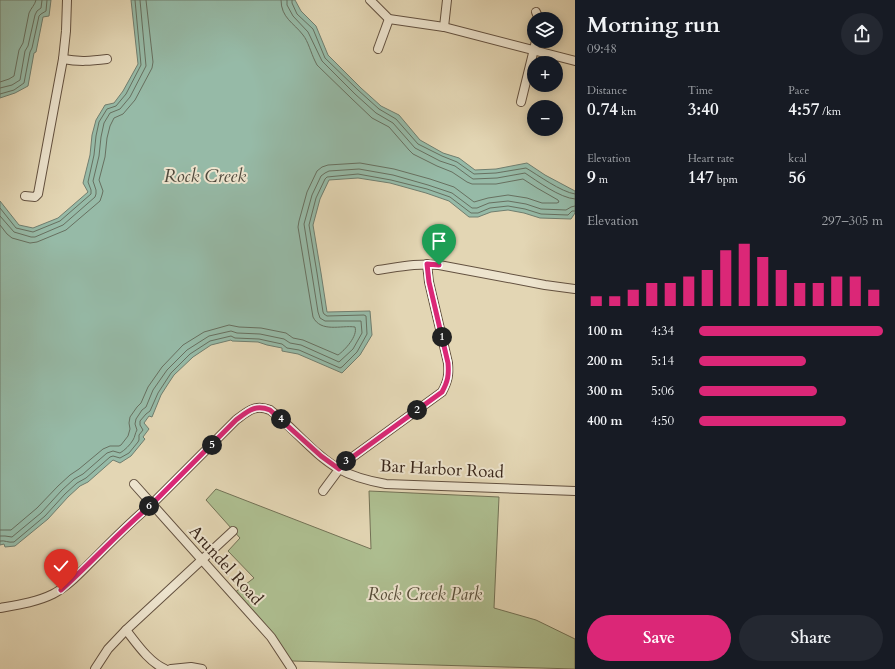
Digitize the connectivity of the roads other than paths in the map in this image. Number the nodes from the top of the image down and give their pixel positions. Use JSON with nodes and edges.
{"nodes":[{"id":1,"x":67,"y":0,"type":"edge"},
{"id":2,"x":370,"y":0,"type":"edge"},
{"id":3,"x":448,"y":0,"type":"edge"},
{"id":4,"x":389,"y":19,"type":"junction"},
{"id":5,"x":444,"y":27,"type":"junction"},
{"id":6,"x":378,"y":50,"type":"dead end"},
{"id":7,"x":534,"y":50,"type":"junction"},
{"id":8,"x":63,"y":59,"type":"junction"},
{"id":9,"x":107,"y":59,"type":"dead end"},
{"id":10,"x":575,"y":61,"type":"edge"},
{"id":11,"x":521,"y":102,"type":"dead end"},
{"id":12,"x":25,"y":196,"type":"dead end"},
{"id":13,"x":427,"y":264,"type":"junction"},
{"id":14,"x":378,"y":270,"type":"dead end"},
{"id":15,"x":575,"y":289,"type":"edge"},
{"id":16,"x":339,"y":469,"type":"junction"},
{"id":17,"x":134,"y":484,"type":"dead end"},
{"id":18,"x":323,"y":491,"type":"dead end"},
{"id":19,"x":575,"y":491,"type":"edge"},
{"id":20,"x":152,"y":504,"type":"junction"},
{"id":21,"x":233,"y":531,"type":"dead end"},
{"id":22,"x":202,"y":559,"type":"junction"},
{"id":23,"x":0,"y":608,"type":"edge"},
{"id":24,"x":126,"y":630,"type":"junction"},
{"id":25,"x":95,"y":669,"type":"edge"},
{"id":26,"x":165,"y":669,"type":"edge"},
{"id":27,"x":171,"y":669,"type":"edge"},
{"id":28,"x":202,"y":669,"type":"edge"},
{"id":29,"x":292,"y":669,"type":"edge"}],
"edges":[{"from":1,"to":8,"type":"street"},
{"from":2,"to":4,"type":"street"},
{"from":3,"to":5,"type":"street"},
{"from":4,"to":5,"type":"street"},
{"from":4,"to":6,"type":"street"},
{"from":5,"to":7,"type":"street"},
{"from":7,"to":10,"type":"street"},
{"from":7,"to":11,"type":"street"},
{"from":8,"to":9,"type":"street"},
{"from":8,"to":12,"type":"street"},
{"from":13,"to":14,"type":"street"},
{"from":13,"to":15,"type":"street"},
{"from":13,"to":16,"type":"street"},
{"from":16,"to":18,"type":"street"},
{"from":16,"to":19,"type":"street","name":"Bar Harbor Road"},
{"from":16,"to":20,"type":"street","name":"Bar Harbor Road"},
{"from":17,"to":20,"type":"street","name":"Arundel Road"},
{"from":20,"to":22,"type":"street","name":"Arundel Road"},
{"from":20,"to":23,"type":"street","name":"Bar Harbor Road"},
{"from":21,"to":22,"type":"street"},
{"from":22,"to":24,"type":"street"},
{"from":22,"to":29,"type":"street","name":"Arundel Road"},
{"from":24,"to":25,"type":"street"},
{"from":24,"to":26,"type":"street"},
{"from":27,"to":28,"type":"street"}]}
